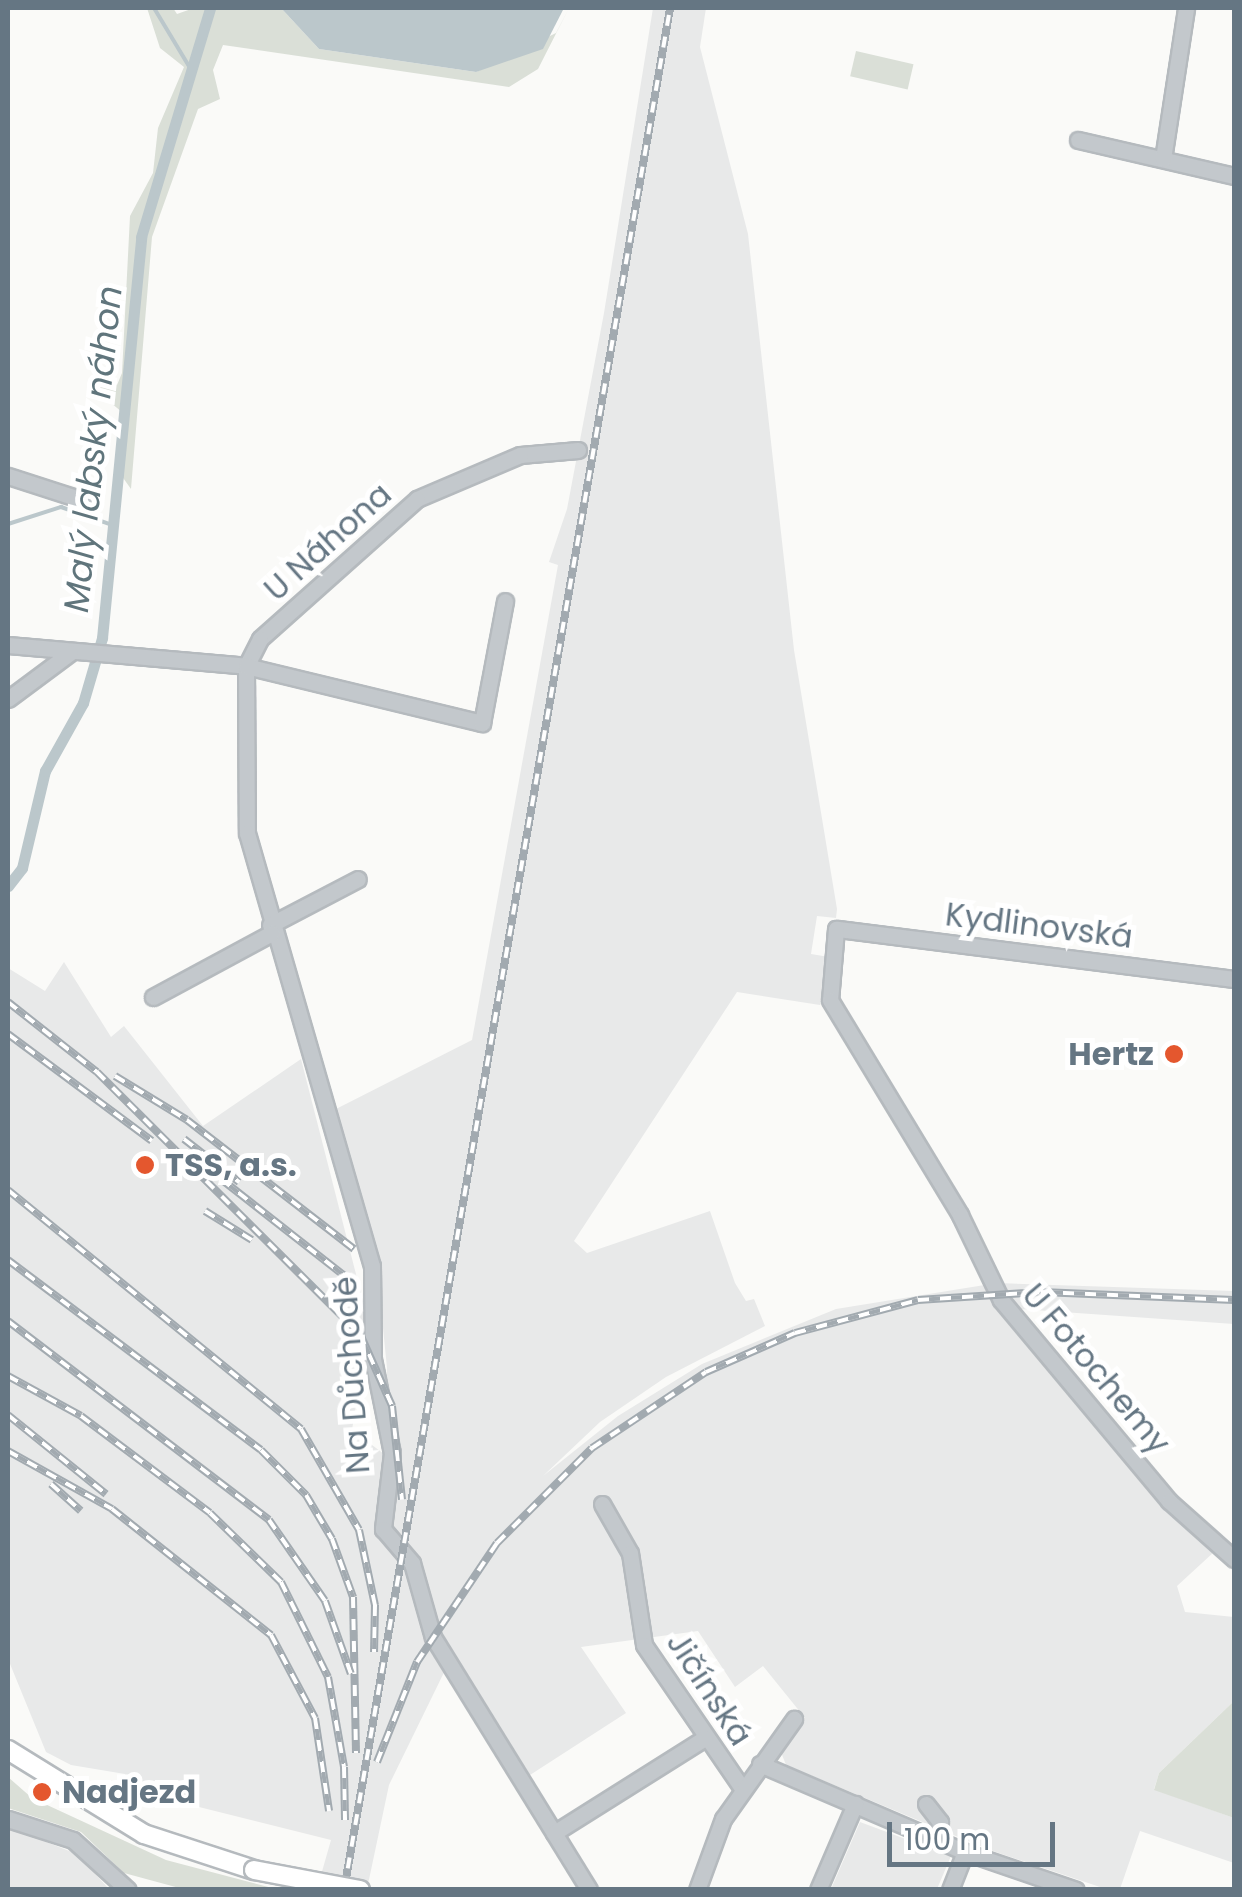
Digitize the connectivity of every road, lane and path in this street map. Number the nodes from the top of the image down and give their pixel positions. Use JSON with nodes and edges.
{"nodes":[{"id":1,"x":1186,"y":8,"type":"edge"},
{"id":2,"x":1078,"y":140,"type":"dead end"},
{"id":3,"x":1162,"y":159,"type":"junction"},
{"id":4,"x":1234,"y":176,"type":"edge"},
{"id":5,"x":578,"y":450,"type":"dead end"},
{"id":6,"x":8,"y":476,"type":"edge"},
{"id":7,"x":89,"y":502,"type":"dead end"},
{"id":8,"x":505,"y":600,"type":"dead end"},
{"id":9,"x":8,"y":645,"type":"edge"},
{"id":10,"x":70,"y":653,"type":"junction"},
{"id":11,"x":246,"y":666,"type":"junction"},
{"id":12,"x":8,"y":699,"type":"edge"},
{"id":13,"x":358,"y":879,"type":"dead end"},
{"id":14,"x":836,"y":928,"type":"joint"},
{"id":15,"x":271,"y":929,"type":"junction"},
{"id":16,"x":1234,"y":979,"type":"edge"},
{"id":17,"x":154,"y":997,"type":"dead end"},
{"id":18,"x":602,"y":1504,"type":"dead end"},
{"id":19,"x":1234,"y":1559,"type":"edge"},
{"id":20,"x":794,"y":1718,"type":"dead end"},
{"id":21,"x":705,"y":1738,"type":"junction"},
{"id":22,"x":8,"y":1750,"type":"edge"},
{"id":23,"x":760,"y":1764,"type":"junction"},
{"id":24,"x":742,"y":1788,"type":"junction"},
{"id":25,"x":855,"y":1804,"type":"junction"},
{"id":26,"x":926,"y":1804,"type":"dead end"},
{"id":27,"x":8,"y":1820,"type":"edge"},
{"id":28,"x":554,"y":1833,"type":"junction"},
{"id":29,"x":938,"y":1840,"type":"junction"},
{"id":30,"x":966,"y":1852,"type":"junction"},
{"id":31,"x":128,"y":1890,"type":"edge"},
{"id":32,"x":360,"y":1890,"type":"edge"},
{"id":33,"x":588,"y":1890,"type":"edge"},
{"id":34,"x":697,"y":1890,"type":"edge"},
{"id":35,"x":818,"y":1890,"type":"edge"},
{"id":36,"x":950,"y":1890,"type":"edge"},
{"id":37,"x":1076,"y":1890,"type":"edge"}],
"edges":[{"from":1,"to":3,"type":"street"},
{"from":2,"to":3,"type":"street"},
{"from":3,"to":4,"type":"street"},
{"from":5,"to":11,"type":"street","name":"U Náhona"},
{"from":6,"to":7,"type":"street"},
{"from":8,"to":11,"type":"street"},
{"from":9,"to":10,"type":"street"},
{"from":10,"to":11,"type":"street"},
{"from":10,"to":12,"type":"street"},
{"from":11,"to":15,"type":"street","name":"Na Důchodě"},
{"from":13,"to":15,"type":"street"},
{"from":14,"to":16,"type":"street","name":"Kydlinovská"},
{"from":14,"to":19,"type":"street","name":"U Fotochemy"},
{"from":15,"to":17,"type":"street"},
{"from":15,"to":28,"type":"street","name":"Na Důchodě"},
{"from":18,"to":21,"type":"street","name":"Jičínská"},
{"from":20,"to":23,"type":"street"},
{"from":21,"to":24,"type":"street","name":"Jičínská"},
{"from":21,"to":28,"type":"street"},
{"from":22,"to":32,"type":"main road","bridge":true},
{"from":23,"to":24,"type":"street"},
{"from":23,"to":25,"type":"street"},
{"from":24,"to":34,"type":"street"},
{"from":25,"to":29,"type":"street"},
{"from":25,"to":35,"type":"street"},
{"from":26,"to":29,"type":"street"},
{"from":27,"to":31,"type":"street"},
{"from":28,"to":33,"type":"street","name":"Na Důchodě"},
{"from":29,"to":30,"type":"street"},
{"from":30,"to":36,"type":"street"},
{"from":30,"to":37,"type":"street"}]}
